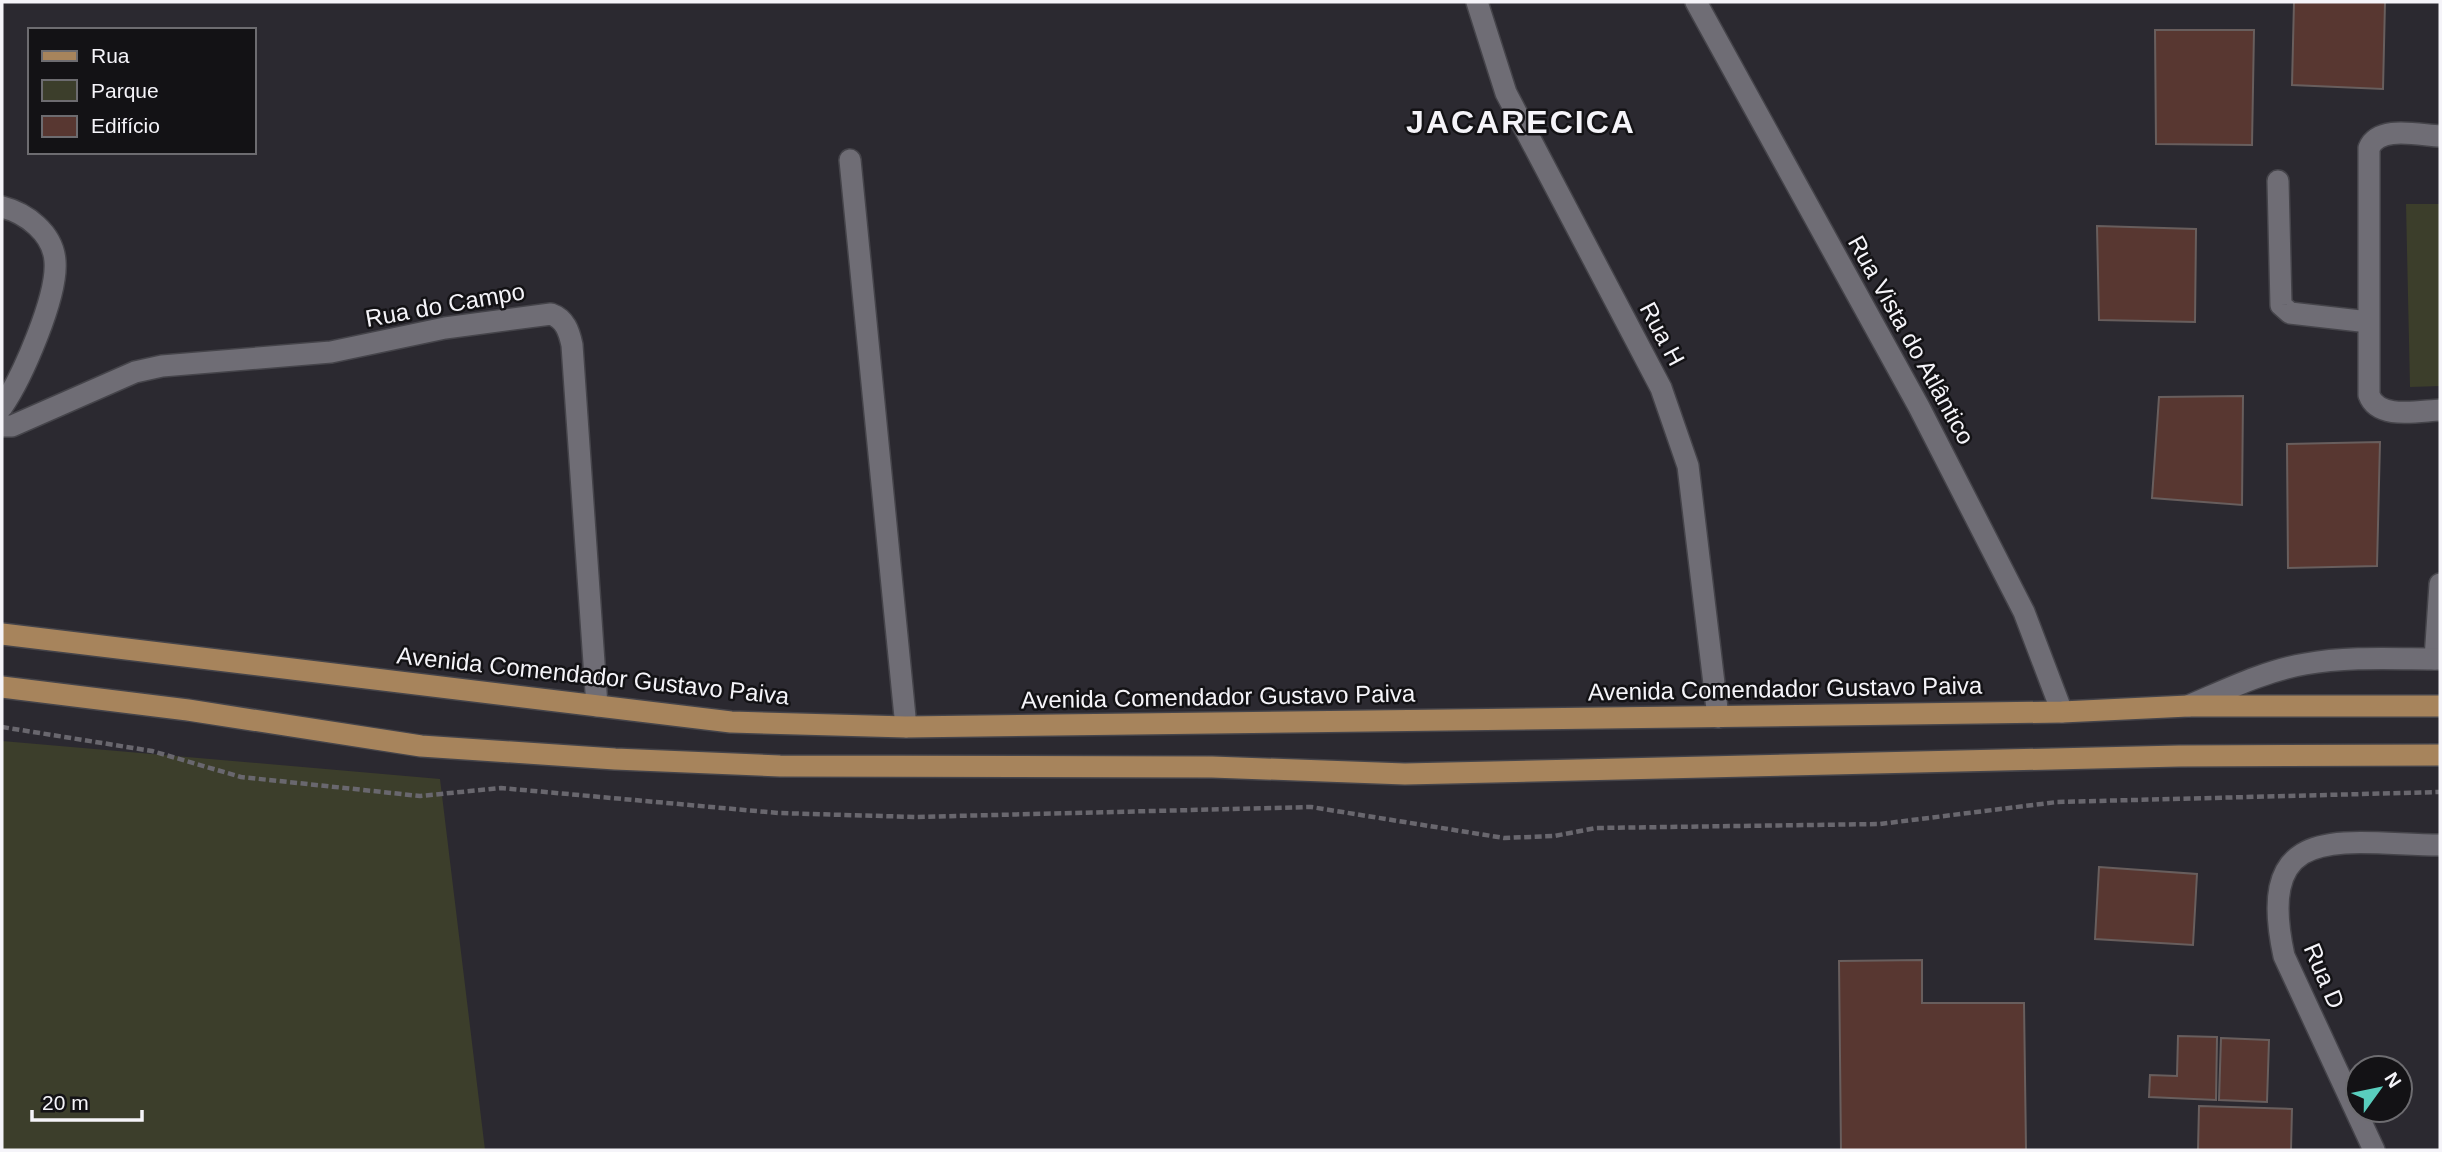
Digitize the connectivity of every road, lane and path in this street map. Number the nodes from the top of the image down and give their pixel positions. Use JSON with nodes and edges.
{"nodes":[{"id":1,"x":1477,"y":2,"type":"edge"},
{"id":2,"x":1696,"y":2,"type":"edge"},
{"id":3,"x":2440,"y":136,"type":"edge"},
{"id":4,"x":850,"y":160,"type":"dead end"},
{"id":5,"x":2278,"y":181,"type":"dead end"},
{"id":6,"x":2,"y":207,"type":"edge"},
{"id":7,"x":2369,"y":322,"type":"junction"},
{"id":8,"x":2,"y":407,"type":"edge"},
{"id":9,"x":2440,"y":410,"type":"edge"},
{"id":10,"x":2,"y":426,"type":"edge"},
{"id":11,"x":2440,"y":584,"type":"edge"},
{"id":12,"x":2,"y":635,"type":"edge"},
{"id":13,"x":2438,"y":659,"type":"edge"},
{"id":14,"x":2,"y":687,"type":"edge"},
{"id":15,"x":597,"y":706,"type":"junction"},
{"id":16,"x":2188,"y":706,"type":"junction"},
{"id":17,"x":2440,"y":706,"type":"edge"},
{"id":18,"x":2062,"y":712,"type":"junction"},
{"id":19,"x":1718,"y":716,"type":"junction"},
{"id":20,"x":2,"y":727,"type":"edge"},
{"id":21,"x":906,"y":727,"type":"junction"},
{"id":22,"x":2440,"y":755,"type":"edge"},
{"id":23,"x":2440,"y":792,"type":"edge"},
{"id":24,"x":2440,"y":845,"type":"edge"},
{"id":25,"x":2374,"y":1150,"type":"edge"}],
"edges":[{"from":1,"to":19,"type":"street","name":"Rua H"},
{"from":2,"to":18,"type":"street","name":"Rua Vista do Atlântico"},
{"from":3,"to":7,"type":"street"},
{"from":4,"to":21,"type":"street"},
{"from":5,"to":7,"type":"street"},
{"from":6,"to":8,"type":"street"},
{"from":7,"to":9,"type":"street"},
{"from":10,"to":15,"type":"street","name":"Rua do Campo"},
{"from":11,"to":13,"type":"street"},
{"from":12,"to":15,"type":"main road","name":"Avenida Comendador Gustavo Paiva"},
{"from":13,"to":16,"type":"street"},
{"from":14,"to":22,"type":"main road"},
{"from":15,"to":21,"type":"main road","name":"Avenida Comendador Gustavo Paiva"},
{"from":16,"to":17,"type":"main road","name":"Avenida Comendador Gustavo Paiva"},
{"from":16,"to":18,"type":"main road","name":"Avenida Comendador Gustavo Paiva"},
{"from":18,"to":19,"type":"main road","name":"Avenida Comendador Gustavo Paiva"},
{"from":19,"to":21,"type":"main road","name":"Avenida Comendador Gustavo Paiva"},
{"from":20,"to":23,"type":"path"},
{"from":24,"to":25,"type":"street","name":"Rua D"}]}
